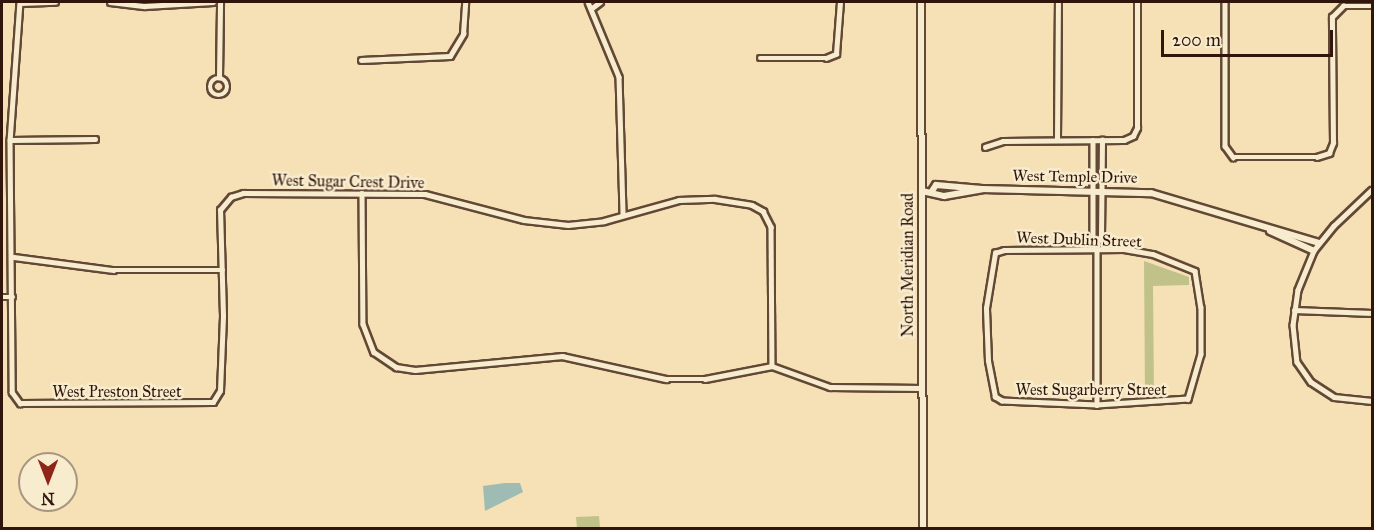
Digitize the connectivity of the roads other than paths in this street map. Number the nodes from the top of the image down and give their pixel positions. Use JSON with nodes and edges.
{"nodes":[{"id":1,"x":20,"y":2,"type":"edge"},
{"id":2,"x":55,"y":2,"type":"edge"},
{"id":3,"x":110,"y":2,"type":"edge"},
{"id":4,"x":213,"y":2,"type":"edge"},
{"id":5,"x":219,"y":2,"type":"edge"},
{"id":6,"x":465,"y":2,"type":"edge"},
{"id":7,"x":588,"y":2,"type":"edge"},
{"id":8,"x":600,"y":2,"type":"edge"},
{"id":9,"x":840,"y":2,"type":"edge"},
{"id":10,"x":921,"y":2,"type":"edge"},
{"id":11,"x":1058,"y":2,"type":"edge"},
{"id":12,"x":1137,"y":2,"type":"edge"},
{"id":13,"x":1226,"y":2,"type":"edge"},
{"id":14,"x":1372,"y":6,"type":"edge"},
{"id":15,"x":592,"y":8,"type":"junction"},
{"id":16,"x":760,"y":58,"type":"dead end"},
{"id":17,"x":361,"y":60,"type":"dead end"},
{"id":18,"x":219,"y":78,"type":"junction"},
{"id":19,"x":95,"y":139,"type":"dead end"},
{"id":20,"x":1058,"y":139,"type":"junction"},
{"id":21,"x":10,"y":140,"type":"junction"},
{"id":22,"x":1093,"y":140,"type":"junction"},
{"id":23,"x":1102,"y":140,"type":"junction"},
{"id":24,"x":985,"y":147,"type":"dead end"},
{"id":25,"x":982,"y":189,"type":"junction"},
{"id":26,"x":1093,"y":189,"type":"junction"},
{"id":27,"x":1102,"y":189,"type":"junction"},
{"id":28,"x":1372,"y":190,"type":"edge"},
{"id":29,"x":922,"y":191,"type":"junction"},
{"id":30,"x":932,"y":191,"type":"junction"},
{"id":31,"x":362,"y":193,"type":"junction"},
{"id":32,"x":623,"y":215,"type":"junction"},
{"id":33,"x":1270,"y":231,"type":"junction"},
{"id":34,"x":1098,"y":241,"type":"junction"},
{"id":35,"x":1319,"y":243,"type":"junction"},
{"id":36,"x":1097,"y":249,"type":"junction"},
{"id":37,"x":1314,"y":251,"type":"junction"},
{"id":38,"x":14,"y":257,"type":"junction"},
{"id":39,"x":223,"y":270,"type":"junction"},
{"id":40,"x":2,"y":297,"type":"edge"},
{"id":41,"x":13,"y":297,"type":"junction"},
{"id":42,"x":1294,"y":310,"type":"junction"},
{"id":43,"x":1372,"y":313,"type":"edge"},
{"id":44,"x":772,"y":366,"type":"junction"},
{"id":45,"x":922,"y":388,"type":"junction"},
{"id":46,"x":995,"y":397,"type":"joint"},
{"id":47,"x":1188,"y":399,"type":"joint"},
{"id":48,"x":1372,"y":401,"type":"edge"},
{"id":49,"x":1097,"y":405,"type":"junction"},
{"id":50,"x":923,"y":528,"type":"edge"}],
"edges":[{"from":1,"to":2,"type":"street"},
{"from":1,"to":21,"type":"street"},
{"from":3,"to":4,"type":"street"},
{"from":5,"to":18,"type":"street"},
{"from":6,"to":17,"type":"street"},
{"from":7,"to":15,"type":"street"},
{"from":8,"to":15,"type":"street"},
{"from":9,"to":16,"type":"street"},
{"from":10,"to":29,"type":"street","name":"North Meridian Road"},
{"from":11,"to":20,"type":"street"},
{"from":12,"to":23,"type":"street"},
{"from":13,"to":14,"type":"street"},
{"from":15,"to":32,"type":"street"},
{"from":18,"to":18,"type":"street"},
{"from":19,"to":21,"type":"street"},
{"from":20,"to":22,"type":"street"},
{"from":20,"to":24,"type":"street"},
{"from":21,"to":38,"type":"street"},
{"from":22,"to":23,"type":"street"},
{"from":22,"to":26,"type":"street"},
{"from":23,"to":27,"type":"street"},
{"from":25,"to":26,"type":"street","name":"West Temple Drive"},
{"from":25,"to":30,"type":"street","name":"West Temple Drive"},
{"from":25,"to":30,"type":"street","name":"West Temple Drive"},
{"from":26,"to":27,"type":"street","name":"West Temple Drive"},
{"from":26,"to":34,"type":"street"},
{"from":27,"to":33,"type":"street","name":"West Temple Drive"},
{"from":27,"to":34,"type":"street"},
{"from":28,"to":35,"type":"street"},
{"from":29,"to":30,"type":"street","name":"West Temple Drive"},
{"from":29,"to":45,"type":"street","name":"North Meridian Road"},
{"from":31,"to":32,"type":"street","name":"West Sugar Crest Drive"},
{"from":31,"to":39,"type":"street","name":"West Sugar Crest Drive"},
{"from":31,"to":44,"type":"street"},
{"from":32,"to":44,"type":"street","name":"West Sugar Crest Drive"},
{"from":33,"to":35,"type":"street","name":"West Temple Drive"},
{"from":33,"to":37,"type":"street","name":"West Temple Drive"},
{"from":34,"to":36,"type":"street"},
{"from":35,"to":37,"type":"street"},
{"from":36,"to":46,"type":"street","name":"West Dublin Street"},
{"from":36,"to":47,"type":"street","name":"West Dublin Street"},
{"from":36,"to":49,"type":"street"},
{"from":37,"to":42,"type":"street"},
{"from":38,"to":39,"type":"street"},
{"from":38,"to":41,"type":"street"},
{"from":39,"to":41,"type":"street","name":"West Preston Street"},
{"from":40,"to":41,"type":"street"},
{"from":42,"to":43,"type":"street"},
{"from":42,"to":48,"type":"street"},
{"from":44,"to":45,"type":"street"},
{"from":45,"to":50,"type":"street","name":"North Meridian Road"},
{"from":46,"to":49,"type":"street","name":"West Sugarberry Street"},
{"from":47,"to":49,"type":"street","name":"West Sugarberry Street"}]}
